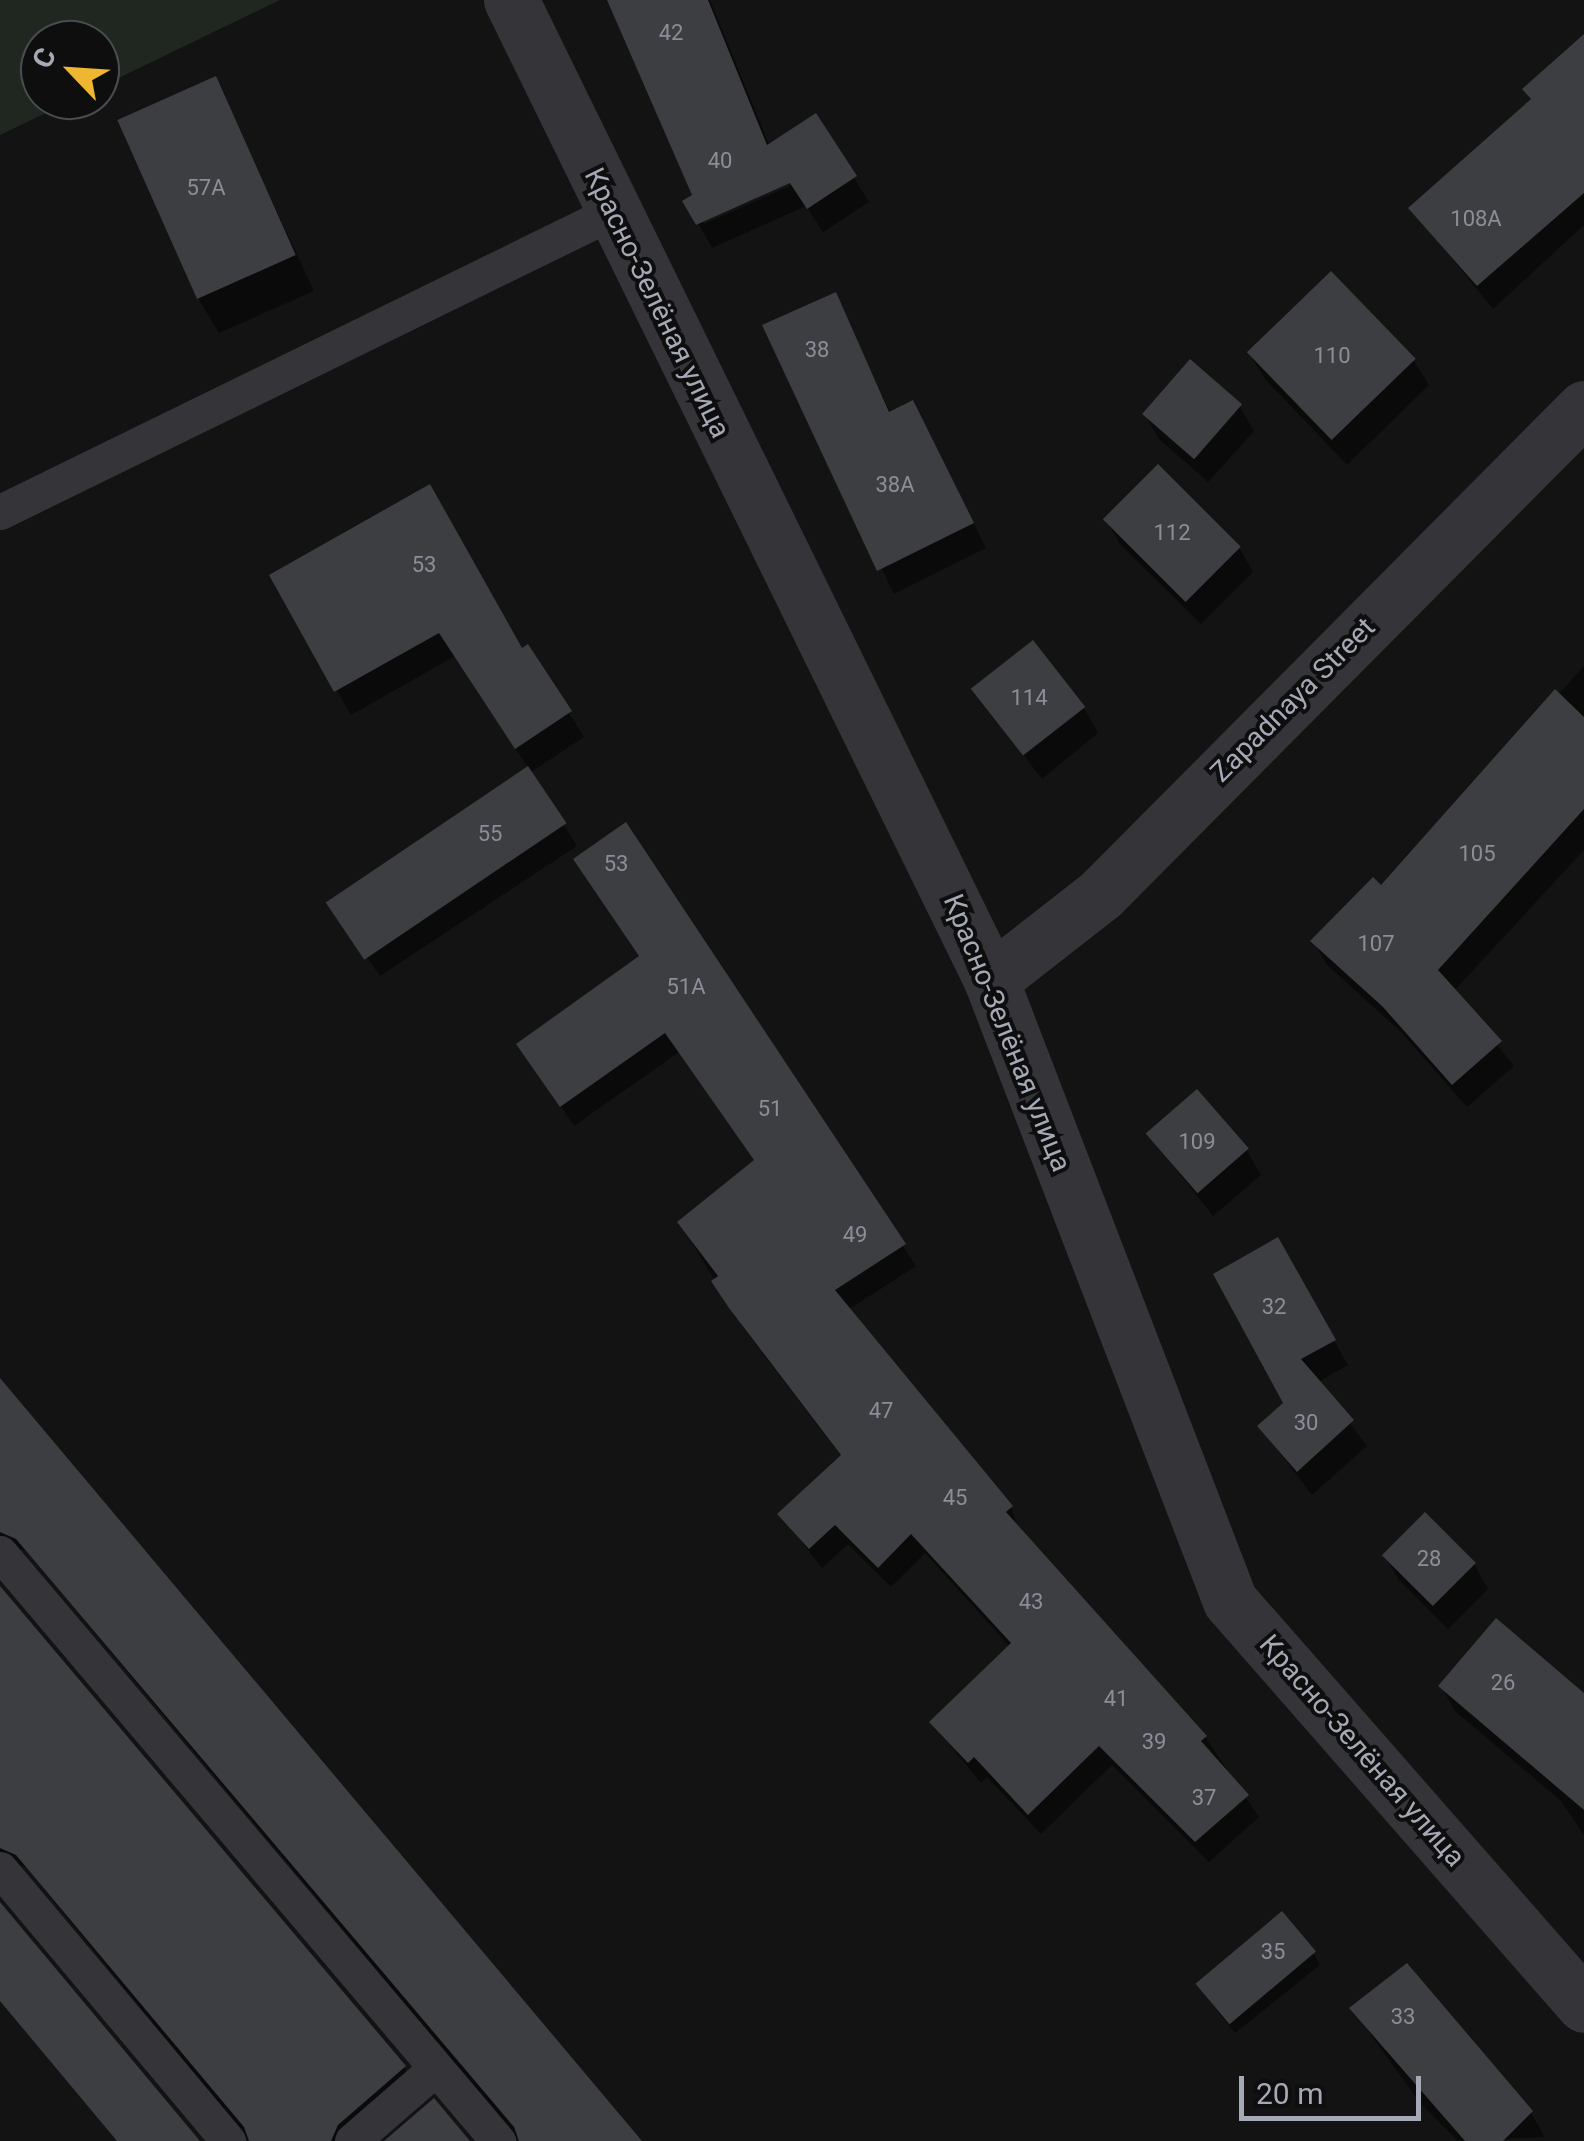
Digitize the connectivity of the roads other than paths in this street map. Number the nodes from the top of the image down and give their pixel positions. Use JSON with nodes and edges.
{"nodes":[{"id":1,"x":511,"y":0,"type":"edge"},
{"id":2,"x":611,"y":213,"type":"junction"},
{"id":3,"x":1584,"y":408,"type":"edge"},
{"id":4,"x":0,"y":512,"type":"edge"},
{"id":5,"x":991,"y":980,"type":"junction"},
{"id":6,"x":0,"y":1553,"type":"edge"},
{"id":7,"x":0,"y":1869,"type":"edge"},
{"id":8,"x":1584,"y":2005,"type":"edge"},
{"id":9,"x":436,"y":2068,"type":"junction"},
{"id":10,"x":228,"y":2141,"type":"edge"},
{"id":11,"x":352,"y":2141,"type":"edge"},
{"id":12,"x":498,"y":2141,"type":"edge"}],
"edges":[{"from":1,"to":2,"type":"street","name":"Красно-Зелёная улица"},
{"from":2,"to":4,"type":"lane"},
{"from":2,"to":5,"type":"street","name":"Красно-Зелёная улица"},
{"from":3,"to":5,"type":"street","name":"Zapadnaya Street"},
{"from":5,"to":8,"type":"street","name":"Красно-Зелёная улица"},
{"from":6,"to":9,"type":"lane"},
{"from":7,"to":10,"type":"lane"},
{"from":9,"to":11,"type":"lane"},
{"from":9,"to":12,"type":"lane"}]}
